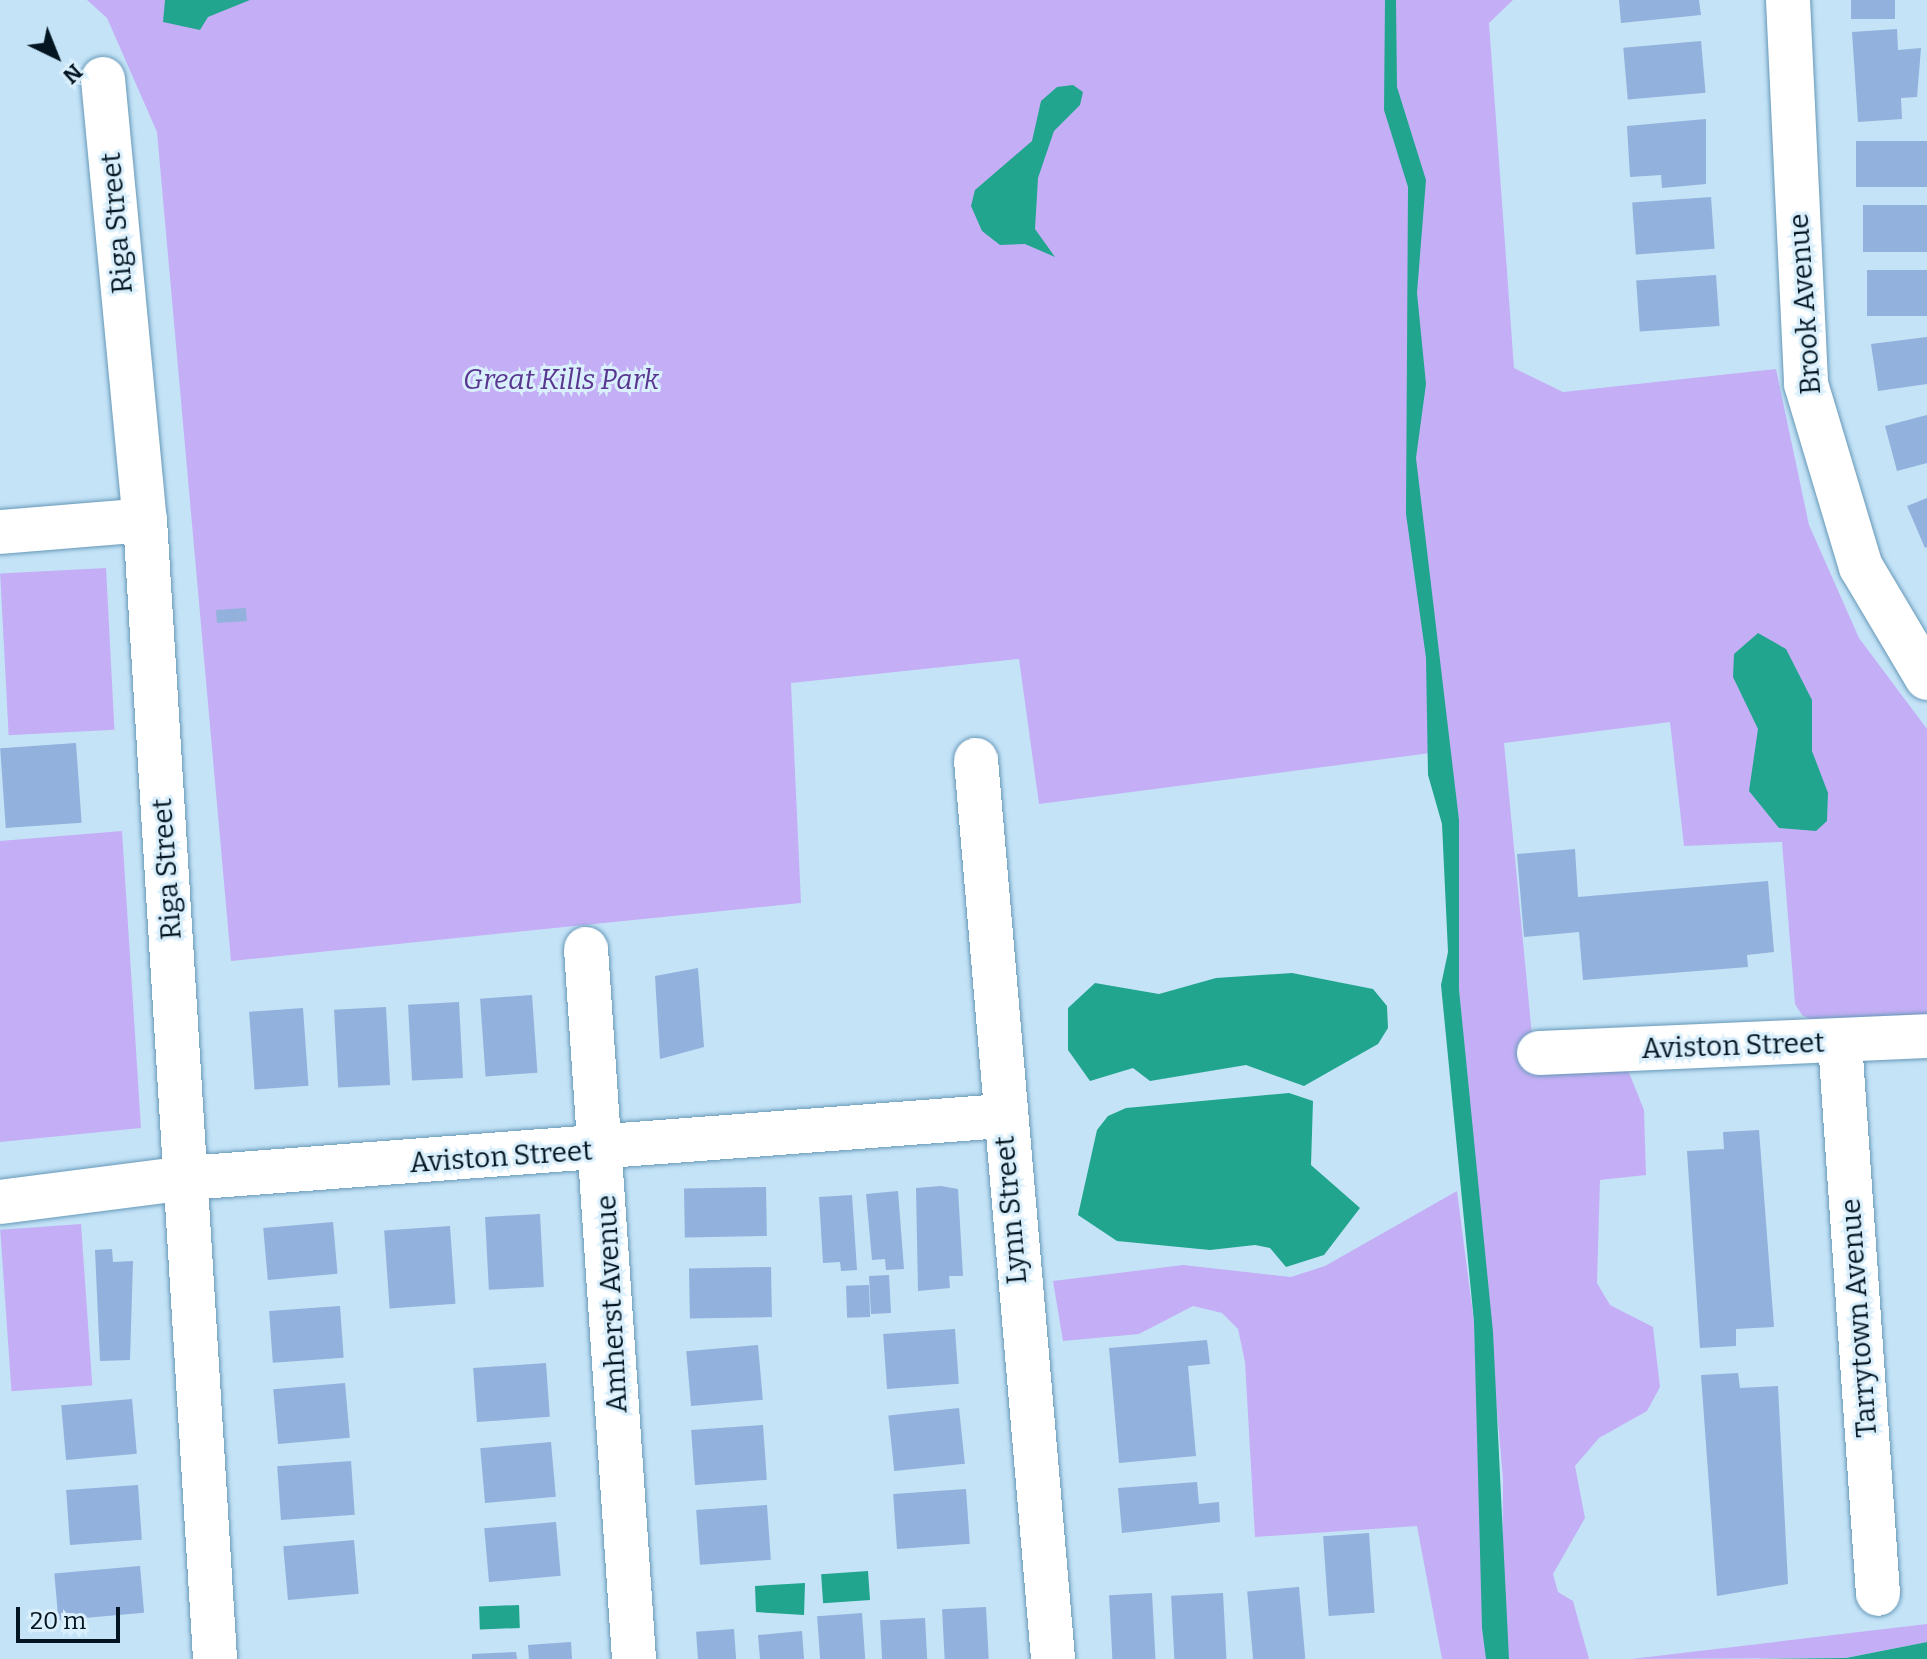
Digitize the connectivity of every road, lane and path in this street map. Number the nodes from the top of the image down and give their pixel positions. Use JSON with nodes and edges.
{"nodes":[{"id":1,"x":1788,"y":0,"type":"edge"},
{"id":2,"x":103,"y":79,"type":"dead end"},
{"id":3,"x":145,"y":520,"type":"junction"},
{"id":4,"x":0,"y":532,"type":"edge"},
{"id":5,"x":1927,"y":678,"type":"edge"},
{"id":6,"x":976,"y":760,"type":"dead end"},
{"id":7,"x":586,"y":949,"type":"dead end"},
{"id":8,"x":1927,"y":1036,"type":"edge"},
{"id":9,"x":1840,"y":1042,"type":"junction"},
{"id":10,"x":1539,"y":1053,"type":"dead end"},
{"id":11,"x":1002,"y":1116,"type":"junction"},
{"id":12,"x":603,"y":1150,"type":"junction"},
{"id":13,"x":187,"y":1178,"type":"junction"},
{"id":14,"x":0,"y":1202,"type":"edge"},
{"id":15,"x":1878,"y":1594,"type":"dead end"},
{"id":16,"x":215,"y":1659,"type":"edge"},
{"id":17,"x":634,"y":1659,"type":"edge"},
{"id":18,"x":1053,"y":1659,"type":"edge"}],
"edges":[{"from":1,"to":5,"type":"street","name":"Brook Avenue"},
{"from":2,"to":3,"type":"street","name":"Riga Street"},
{"from":3,"to":4,"type":"street"},
{"from":3,"to":13,"type":"street","name":"Riga Street"},
{"from":6,"to":11,"type":"street","name":"Lynn Street"},
{"from":7,"to":12,"type":"street","name":"Amherst Avenue"},
{"from":8,"to":9,"type":"street","name":"Aviston Street"},
{"from":9,"to":10,"type":"street","name":"Aviston Street"},
{"from":9,"to":15,"type":"street","name":"Tarrytown Avenue"},
{"from":11,"to":12,"type":"street","name":"Aviston Street"},
{"from":11,"to":18,"type":"street","name":"Lynn Street"},
{"from":12,"to":13,"type":"street","name":"Aviston Street"},
{"from":12,"to":17,"type":"street","name":"Amherst Avenue"},
{"from":13,"to":14,"type":"street","name":"Aviston Street"},
{"from":13,"to":16,"type":"street","name":"Riga Street"}]}
